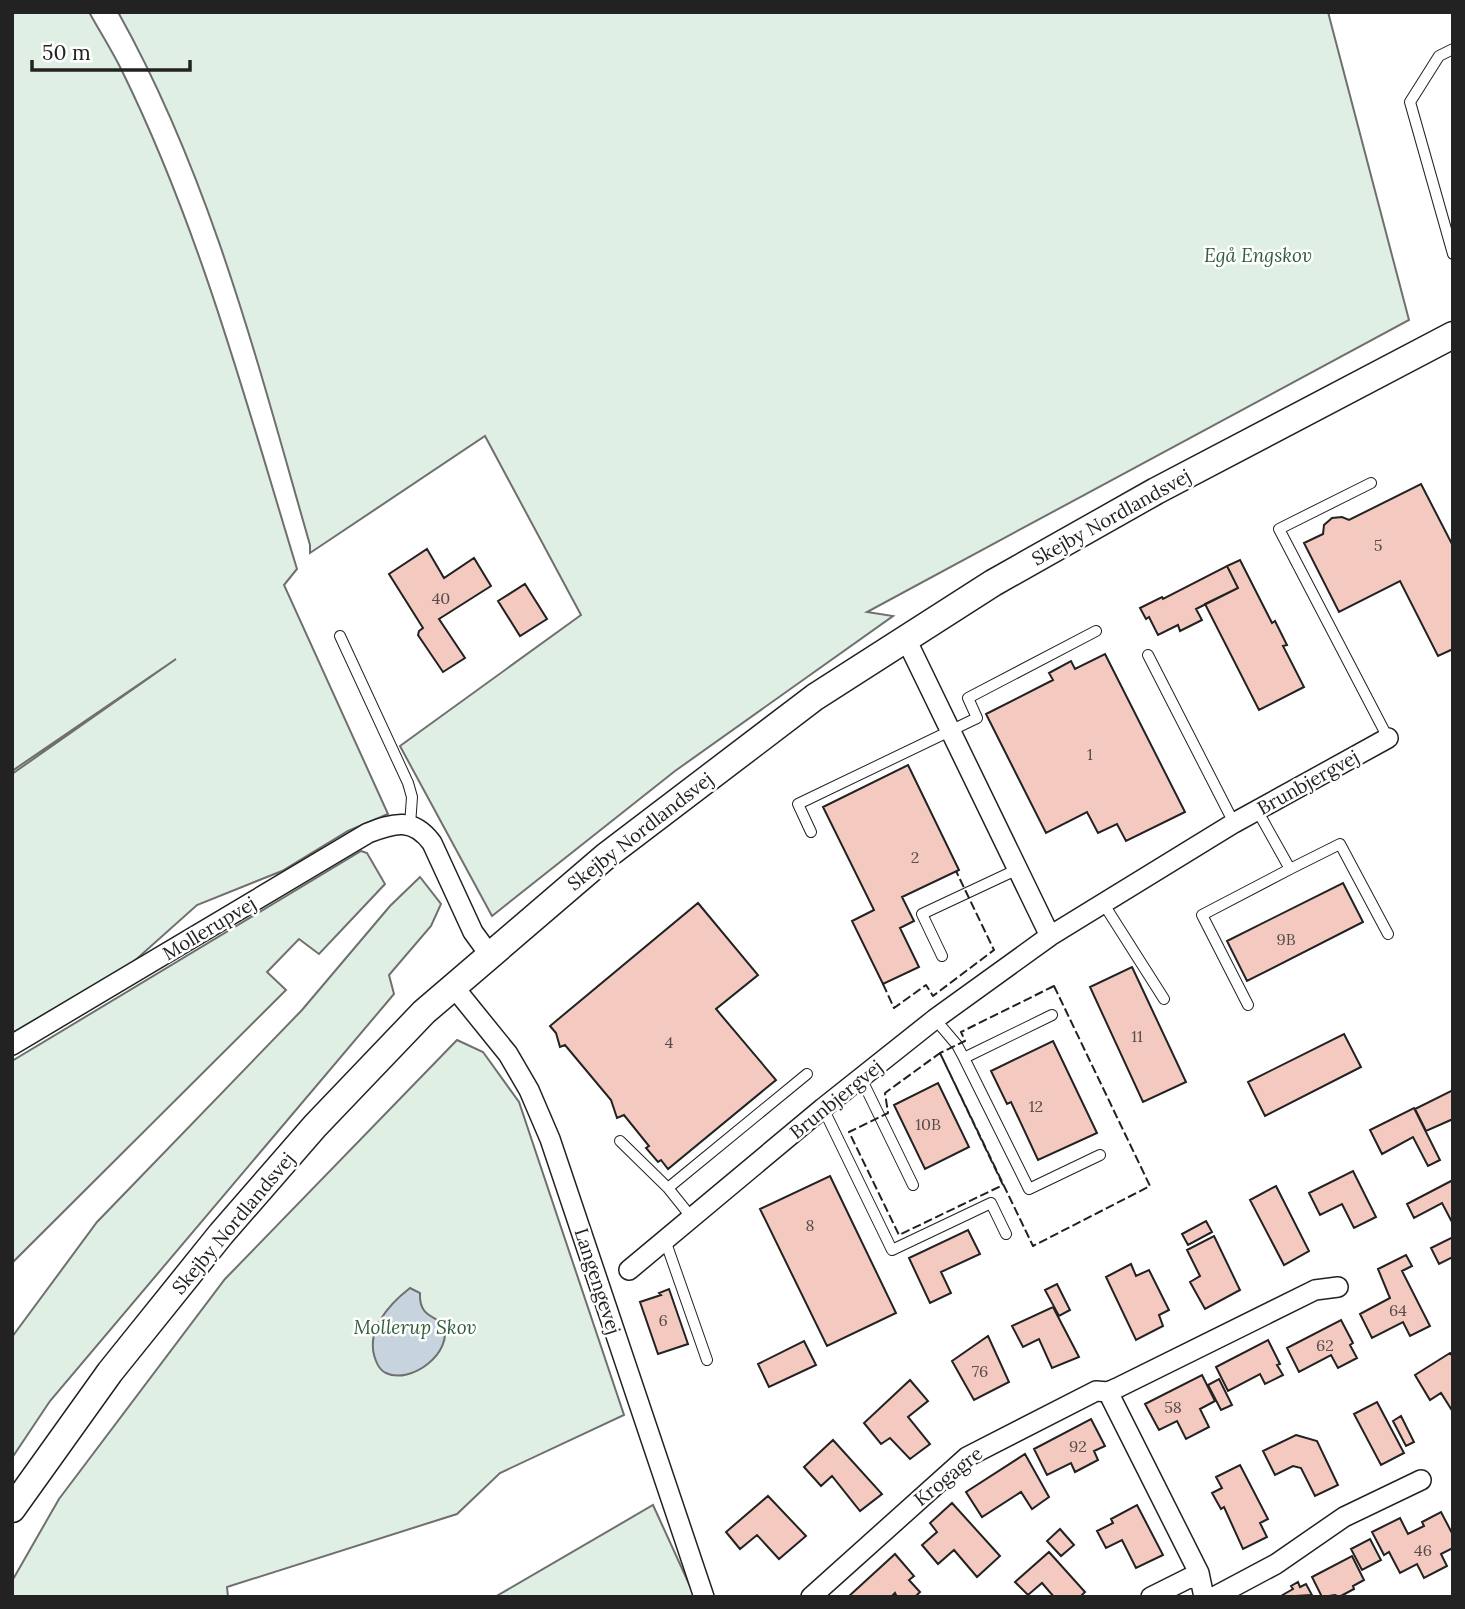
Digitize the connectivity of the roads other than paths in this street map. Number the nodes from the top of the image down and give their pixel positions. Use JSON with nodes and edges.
{"nodes":[{"id":1,"x":1453,"y":50,"type":"edge"},
{"id":2,"x":1453,"y":254,"type":"edge"},
{"id":3,"x":1441,"y":341,"type":"edge"},
{"id":4,"x":1371,"y":483,"type":"dead end"},
{"id":5,"x":1096,"y":631,"type":"dead end"},
{"id":6,"x":340,"y":636,"type":"dead end"},
{"id":7,"x":905,"y":637,"type":"junction"},
{"id":8,"x":1148,"y":655,"type":"dead end"},
{"id":9,"x":951,"y":731,"type":"junction"},
{"id":10,"x":1388,"y":738,"type":"joint"},
{"id":11,"x":1257,"y":810,"type":"junction"},
{"id":12,"x":1234,"y":822,"type":"junction"},
{"id":13,"x":410,"y":825,"type":"junction"},
{"id":14,"x":811,"y":832,"type":"dead end"},
{"id":15,"x":1018,"y":869,"type":"junction"},
{"id":16,"x":1290,"y":869,"type":"junction"},
{"id":17,"x":1103,"y":903,"type":"junction"},
{"id":18,"x":1388,"y":934,"type":"dead end"},
{"id":19,"x":1050,"y":936,"type":"junction"},
{"id":20,"x":489,"y":954,"type":"junction"},
{"id":21,"x":942,"y":956,"type":"dead end"},
{"id":22,"x":453,"y":986,"type":"junction"},
{"id":23,"x":1164,"y":999,"type":"dead end"},
{"id":24,"x":1248,"y":1005,"type":"dead end"},
{"id":25,"x":1052,"y":1015,"type":"dead end"},
{"id":26,"x":935,"y":1019,"type":"junction"},
{"id":27,"x":12,"y":1045,"type":"edge"},
{"id":28,"x":964,"y":1058,"type":"junction"},
{"id":29,"x":807,"y":1074,"type":"dead end"},
{"id":30,"x":861,"y":1078,"type":"junction"},
{"id":31,"x":823,"y":1108,"type":"junction"},
{"id":32,"x":620,"y":1141,"type":"dead end"},
{"id":33,"x":1100,"y":1155,"type":"dead end"},
{"id":34,"x":914,"y":1185,"type":"dead end"},
{"id":35,"x":668,"y":1188,"type":"junction"},
{"id":36,"x":692,"y":1218,"type":"junction"},
{"id":37,"x":1006,"y":1234,"type":"dead end"},
{"id":38,"x":665,"y":1240,"type":"junction"},
{"id":39,"x":629,"y":1270,"type":"dead end"},
{"id":40,"x":1338,"y":1287,"type":"dead end"},
{"id":41,"x":707,"y":1360,"type":"dead end"},
{"id":42,"x":1108,"y":1392,"type":"junction"},
{"id":43,"x":1421,"y":1480,"type":"dead end"},
{"id":44,"x":12,"y":1509,"type":"edge"},
{"id":45,"x":1199,"y":1573,"type":"junction"},
{"id":46,"x":704,"y":1597,"type":"edge"},
{"id":47,"x":811,"y":1597,"type":"edge"},
{"id":48,"x":1151,"y":1597,"type":"edge"},
{"id":49,"x":1204,"y":1597,"type":"edge"},
{"id":50,"x":1214,"y":1597,"type":"edge"}],
"edges":[{"from":1,"to":2,"type":"lane"},
{"from":3,"to":7,"type":"street","name":"Skejby Nordlandsvej"},
{"from":4,"to":10,"type":"lane"},
{"from":5,"to":9,"type":"lane"},
{"from":6,"to":13,"type":"lane"},
{"from":7,"to":9,"type":"street"},
{"from":7,"to":20,"type":"street","name":"Skejby Nordlandsvej"},
{"from":8,"to":12,"type":"lane"},
{"from":9,"to":14,"type":"lane"},
{"from":9,"to":15,"type":"street"},
{"from":10,"to":11,"type":"street","name":"Brunbjergvej"},
{"from":11,"to":12,"type":"street","name":"Brunbjergvej"},
{"from":11,"to":16,"type":"lane"},
{"from":12,"to":17,"type":"street","name":"Brunbjergvej"},
{"from":13,"to":20,"type":"street"},
{"from":13,"to":27,"type":"street","name":"Mollerupvej"},
{"from":15,"to":19,"type":"street"},
{"from":15,"to":21,"type":"lane"},
{"from":16,"to":18,"type":"lane"},
{"from":16,"to":24,"type":"lane"},
{"from":17,"to":19,"type":"street","name":"Brunbjergvej"},
{"from":17,"to":23,"type":"lane"},
{"from":19,"to":26,"type":"street","name":"Brunbjergvej"},
{"from":20,"to":22,"type":"street","name":"Skejby Nordlandsvej"},
{"from":22,"to":44,"type":"street","name":"Skejby Nordlandsvej"},
{"from":22,"to":46,"type":"street","name":"Langengevej"},
{"from":25,"to":28,"type":"lane"},
{"from":26,"to":28,"type":"lane"},
{"from":26,"to":30,"type":"street","name":"Brunbjergvej"},
{"from":28,"to":33,"type":"lane"},
{"from":29,"to":35,"type":"lane"},
{"from":30,"to":31,"type":"street","name":"Brunbjergvej"},
{"from":30,"to":34,"type":"lane"},
{"from":31,"to":36,"type":"street","name":"Brunbjergvej"},
{"from":31,"to":37,"type":"lane"},
{"from":32,"to":35,"type":"lane"},
{"from":35,"to":36,"type":"lane"},
{"from":36,"to":38,"type":"street","name":"Brunbjergvej"},
{"from":38,"to":39,"type":"street","name":"Brunbjergvej"},
{"from":38,"to":41,"type":"lane"},
{"from":40,"to":42,"type":"street","name":"Krogagre"},
{"from":42,"to":45,"type":"street"},
{"from":42,"to":47,"type":"street","name":"Krogagre"},
{"from":43,"to":50,"type":"street"},
{"from":45,"to":48,"type":"street"},
{"from":45,"to":49,"type":"street"}]}
